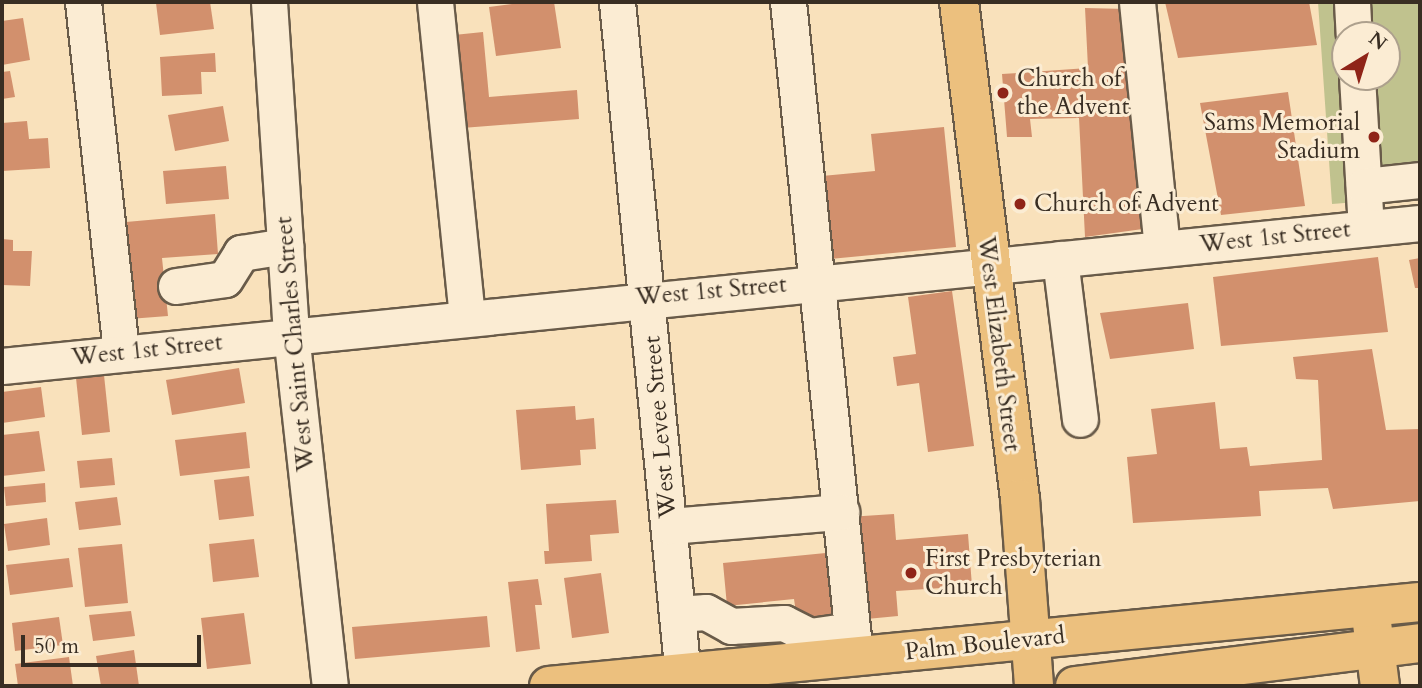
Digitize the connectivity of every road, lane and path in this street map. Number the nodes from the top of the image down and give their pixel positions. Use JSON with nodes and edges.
{"nodes":[{"id":1,"x":83,"y":2,"type":"edge"},
{"id":2,"x":269,"y":2,"type":"edge"},
{"id":3,"x":435,"y":2,"type":"edge"},
{"id":4,"x":617,"y":2,"type":"edge"},
{"id":5,"x":788,"y":2,"type":"edge"},
{"id":6,"x":959,"y":2,"type":"edge"},
{"id":7,"x":1137,"y":2,"type":"edge"},
{"id":8,"x":1352,"y":2,"type":"edge"},
{"id":9,"x":1353,"y":21,"type":"edge"},
{"id":10,"x":1358,"y":91,"type":"edge"},
{"id":11,"x":1420,"y":180,"type":"edge"},
{"id":12,"x":1364,"y":186,"type":"junction"},
{"id":13,"x":1420,"y":223,"type":"edge"},
{"id":14,"x":1366,"y":228,"type":"junction"},
{"id":15,"x":285,"y":246,"type":"junction"},
{"id":16,"x":1162,"y":248,"type":"junction"},
{"id":17,"x":1060,"y":258,"type":"junction"},
{"id":18,"x":988,"y":265,"type":"junction"},
{"id":19,"x":820,"y":281,"type":"junction"},
{"id":20,"x":176,"y":286,"type":"dead end"},
{"id":21,"x":648,"y":297,"type":"junction"},
{"id":22,"x":467,"y":316,"type":"junction"},
{"id":23,"x":291,"y":334,"type":"junction"},
{"id":24,"x":121,"y":353,"type":"junction"},
{"id":25,"x":2,"y":366,"type":"edge"},
{"id":26,"x":1080,"y":419,"type":"dead end"},
{"id":27,"x":841,"y":512,"type":"junction"},
{"id":28,"x":669,"y":526,"type":"junction"},
{"id":29,"x":1420,"y":602,"type":"edge"},
{"id":30,"x":1369,"y":607,"type":"junction"},
{"id":31,"x":677,"y":614,"type":"junction"},
{"id":32,"x":1206,"y":624,"type":"junction"},
{"id":33,"x":1034,"y":638,"type":"junction"},
{"id":34,"x":1420,"y":643,"type":"edge"},
{"id":35,"x":853,"y":644,"type":"junction"},
{"id":36,"x":1375,"y":648,"type":"junction"},
{"id":37,"x":1212,"y":678,"type":"edge"},
{"id":38,"x":683,"y":681,"type":"edge"},
{"id":39,"x":330,"y":686,"type":"edge"},
{"id":40,"x":549,"y":686,"type":"edge"},
{"id":41,"x":1034,"y":686,"type":"edge"},
{"id":42,"x":1075,"y":686,"type":"edge"},
{"id":43,"x":1380,"y":686,"type":"edge"}],
"edges":[{"from":1,"to":24,"type":"street"},
{"from":2,"to":15,"type":"street","name":"West Saint Charles Street"},
{"from":3,"to":22,"type":"street"},
{"from":4,"to":21,"type":"street","name":"West Levee Street"},
{"from":5,"to":19,"type":"street"},
{"from":6,"to":18,"type":"main road","name":"West Elizabeth Street"},
{"from":7,"to":16,"type":"street"},
{"from":8,"to":9,"type":"street"},
{"from":10,"to":12,"type":"street"},
{"from":11,"to":12,"type":"street"},
{"from":12,"to":14,"type":"street"},
{"from":13,"to":14,"type":"street","name":"West 1st Street"},
{"from":14,"to":16,"type":"street","name":"West 1st Street"},
{"from":15,"to":20,"type":"street"},
{"from":15,"to":23,"type":"street","name":"West Saint Charles Street"},
{"from":16,"to":17,"type":"street","name":"West 1st Street"},
{"from":17,"to":18,"type":"street","name":"West 1st Street"},
{"from":17,"to":26,"type":"street"},
{"from":18,"to":19,"type":"street","name":"West 1st Street"},
{"from":18,"to":33,"type":"main road","name":"West Elizabeth Street"},
{"from":19,"to":21,"type":"street","name":"West 1st Street"},
{"from":19,"to":27,"type":"street"},
{"from":21,"to":22,"type":"street","name":"West 1st Street"},
{"from":21,"to":28,"type":"street","name":"West Levee Street"},
{"from":22,"to":23,"type":"street","name":"West 1st Street"},
{"from":23,"to":24,"type":"street","name":"West 1st Street"},
{"from":23,"to":39,"type":"street","name":"West Saint Charles Street"},
{"from":24,"to":25,"type":"street","name":"West 1st Street"},
{"from":27,"to":28,"type":"street"},
{"from":27,"to":35,"type":"street"},
{"from":28,"to":31,"type":"street","name":"West Levee Street"},
{"from":29,"to":30,"type":"main road","name":"Palm Boulevard"},
{"from":30,"to":32,"type":"main road","name":"Palm Boulevard"},
{"from":30,"to":36,"type":"main road"},
{"from":31,"to":35,"type":"street"},
{"from":31,"to":38,"type":"street","name":"West Levee Street"},
{"from":32,"to":33,"type":"main road","name":"Palm Boulevard"},
{"from":32,"to":37,"type":"main road"},
{"from":33,"to":35,"type":"main road","name":"Palm Boulevard"},
{"from":33,"to":41,"type":"main road","name":"West Elizabeth Street"},
{"from":34,"to":36,"type":"main road"},
{"from":35,"to":38,"type":"main road","name":"Palm Boulevard"},
{"from":36,"to":37,"type":"main road"},
{"from":36,"to":43,"type":"main road"},
{"from":37,"to":42,"type":"main road"},
{"from":38,"to":40,"type":"main road","name":"Palm Boulevard"}]}
